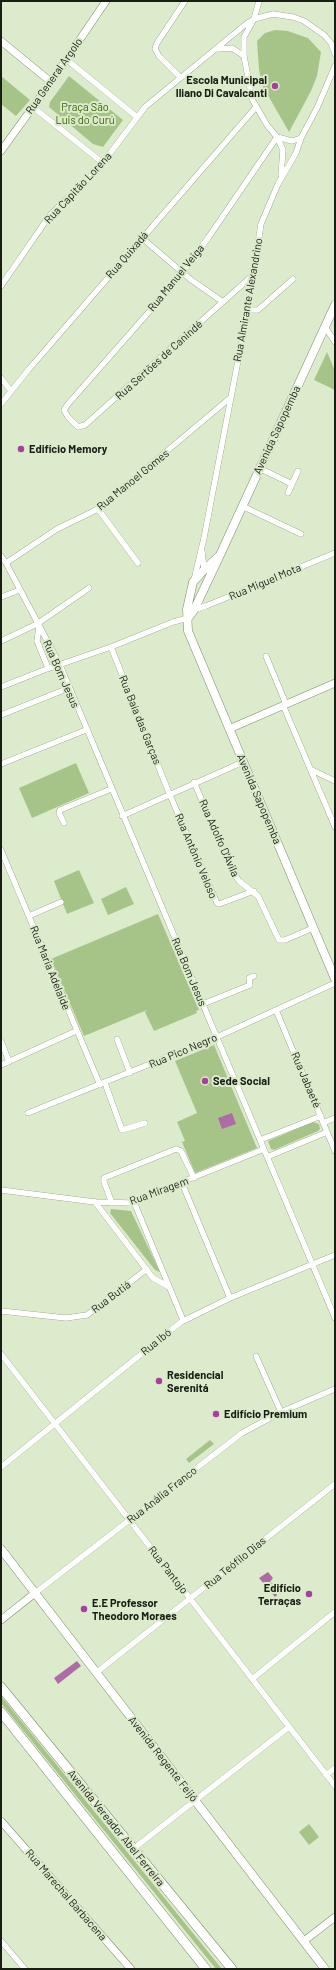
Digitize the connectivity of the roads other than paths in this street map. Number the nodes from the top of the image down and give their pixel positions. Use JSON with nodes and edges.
{"nodes":[{"id":1,"x":106,"y":1,"type":"edge"},
{"id":2,"x":185,"y":1,"type":"edge"},
{"id":3,"x":259,"y":1,"type":"edge"},
{"id":4,"x":254,"y":19,"type":"junction"},
{"id":5,"x":1,"y":41,"type":"edge"},
{"id":6,"x":216,"y":50,"type":"junction"},
{"id":7,"x":335,"y":54,"type":"edge"},
{"id":8,"x":244,"y":56,"type":"junction"},
{"id":9,"x":66,"y":59,"type":"junction"},
{"id":10,"x":335,"y":66,"type":"edge"},
{"id":11,"x":180,"y":77,"type":"junction"},
{"id":12,"x":51,"y":82,"type":"junction"},
{"id":13,"x":33,"y":107,"type":"junction"},
{"id":14,"x":256,"y":107,"type":"junction"},
{"id":15,"x":137,"y":117,"type":"junction"},
{"id":16,"x":277,"y":137,"type":"junction"},
{"id":17,"x":301,"y":138,"type":"junction"},
{"id":18,"x":1,"y":151,"type":"edge"},
{"id":19,"x":104,"y":163,"type":"junction"},
{"id":20,"x":281,"y":178,"type":"junction"},
{"id":21,"x":142,"y":238,"type":"junction"},
{"id":22,"x":182,"y":272,"type":"junction"},
{"id":23,"x":253,"y":275,"type":"junction"},
{"id":24,"x":292,"y":280,"type":"dead end"},
{"id":25,"x":1,"y":286,"type":"edge"},
{"id":26,"x":223,"y":302,"type":"junction"},
{"id":27,"x":335,"y":305,"type":"edge"},
{"id":28,"x":247,"y":310,"type":"junction"},
{"id":29,"x":325,"y":327,"type":"junction"},
{"id":30,"x":335,"y":342,"type":"edge"},
{"id":31,"x":1,"y":378,"type":"edge"},
{"id":32,"x":11,"y":391,"type":"junction"},
{"id":33,"x":230,"y":398,"type":"junction"},
{"id":34,"x":1,"y":404,"type":"edge"},
{"id":35,"x":65,"y":412,"type":"joint"},
{"id":36,"x":259,"y":468,"type":"junction"},
{"id":37,"x":298,"y":471,"type":"dead end"},
{"id":38,"x":292,"y":484,"type":"junction"},
{"id":39,"x":288,"y":493,"type":"dead end"},
{"id":40,"x":242,"y":506,"type":"junction"},
{"id":41,"x":98,"y":509,"type":"junction"},
{"id":42,"x":301,"y":534,"type":"dead end"},
{"id":43,"x":201,"y":547,"type":"junction"},
{"id":44,"x":335,"y":553,"type":"edge"},
{"id":45,"x":1,"y":556,"type":"edge"},
{"id":46,"x":219,"y":556,"type":"junction"},
{"id":47,"x":6,"y":563,"type":"junction"},
{"id":48,"x":138,"y":563,"type":"dead end"},
{"id":49,"x":204,"y":570,"type":"junction"},
{"id":50,"x":193,"y":582,"type":"junction"},
{"id":51,"x":89,"y":588,"type":"dead end"},
{"id":52,"x":20,"y":590,"type":"junction"},
{"id":53,"x":201,"y":595,"type":"junction"},
{"id":54,"x":1,"y":598,"type":"edge"},
{"id":55,"x":190,"y":609,"type":"junction"},
{"id":56,"x":188,"y":618,"type":"junction"},
{"id":57,"x":38,"y":625,"type":"junction"},
{"id":58,"x":1,"y":641,"type":"edge"},
{"id":59,"x":111,"y":647,"type":"junction"},
{"id":60,"x":266,"y":656,"type":"dead end"},
{"id":61,"x":60,"y":665,"type":"junction"},
{"id":62,"x":48,"y":668,"type":"junction"},
{"id":63,"x":335,"y":683,"type":"edge"},
{"id":64,"x":1,"y":687,"type":"edge"},
{"id":65,"x":69,"y":688,"type":"junction"},
{"id":66,"x":284,"y":704,"type":"junction"},
{"id":67,"x":1,"y":715,"type":"edge"},
{"id":68,"x":229,"y":729,"type":"junction"},
{"id":69,"x":86,"y":730,"type":"junction"},
{"id":70,"x":243,"y":762,"type":"junction"},
{"id":71,"x":1,"y":764,"type":"edge"},
{"id":72,"x":310,"y":769,"type":"junction"},
{"id":73,"x":335,"y":781,"type":"edge"},
{"id":74,"x":194,"y":782,"type":"junction"},
{"id":75,"x":111,"y":789,"type":"junction"},
{"id":76,"x":170,"y":793,"type":"junction"},
{"id":77,"x":122,"y":816,"type":"junction"},
{"id":78,"x":64,"y":823,"type":"dead end"},
{"id":79,"x":335,"y":827,"type":"edge"},
{"id":80,"x":1,"y":850,"type":"edge"},
{"id":81,"x":254,"y":892,"type":"junction"},
{"id":82,"x":61,"y":902,"type":"dead end"},
{"id":83,"x":29,"y":916,"type":"junction"},
{"id":84,"x":313,"y":928,"type":"junction"},
{"id":85,"x":332,"y":968,"type":"edge"},
{"id":86,"x":254,"y":976,"type":"dead end"},
{"id":87,"x":335,"y":979,"type":"edge"},
{"id":88,"x":335,"y":983,"type":"edge"},
{"id":89,"x":203,"y":1004,"type":"junction"},
{"id":90,"x":276,"y":1010,"type":"junction"},
{"id":91,"x":76,"y":1031,"type":"junction"},
{"id":92,"x":217,"y":1037,"type":"junction"},
{"id":93,"x":116,"y":1039,"type":"dead end"},
{"id":94,"x":1,"y":1041,"type":"edge"},
{"id":95,"x":9,"y":1062,"type":"junction"},
{"id":96,"x":1,"y":1065,"type":"edge"},
{"id":97,"x":130,"y":1073,"type":"junction"},
{"id":98,"x":102,"y":1084,"type":"junction"},
{"id":99,"x":28,"y":1112,"type":"dead end"},
{"id":100,"x":321,"y":1116,"type":"junction"},
{"id":101,"x":335,"y":1118,"type":"edge"},
{"id":102,"x":145,"y":1122,"type":"dead end"},
{"id":103,"x":324,"y":1123,"type":"junction"},
{"id":104,"x":327,"y":1132,"type":"junction"},
{"id":105,"x":260,"y":1140,"type":"junction"},
{"id":106,"x":264,"y":1149,"type":"junction"},
{"id":107,"x":335,"y":1150,"type":"edge"},
{"id":108,"x":267,"y":1157,"type":"junction"},
{"id":109,"x":194,"y":1178,"type":"junction"},
{"id":110,"x":182,"y":1183,"type":"junction"},
{"id":111,"x":1,"y":1190,"type":"edge"},
{"id":112,"x":94,"y":1202,"type":"junction"},
{"id":113,"x":134,"y":1202,"type":"junction"},
{"id":114,"x":112,"y":1203,"type":"junction"},
{"id":115,"x":335,"y":1255,"type":"edge"},
{"id":116,"x":312,"y":1265,"type":"junction"},
{"id":117,"x":147,"y":1269,"type":"junction"},
{"id":118,"x":169,"y":1287,"type":"junction"},
{"id":119,"x":230,"y":1298,"type":"junction"},
{"id":120,"x":1,"y":1311,"type":"edge"},
{"id":121,"x":335,"y":1318,"type":"edge"},
{"id":122,"x":183,"y":1320,"type":"junction"},
{"id":123,"x":1,"y":1354,"type":"edge"},
{"id":124,"x":256,"y":1356,"type":"dead end"},
{"id":125,"x":335,"y":1389,"type":"edge"},
{"id":126,"x":281,"y":1412,"type":"junction"},
{"id":127,"x":55,"y":1424,"type":"junction"},
{"id":128,"x":1,"y":1467,"type":"edge"},
{"id":129,"x":335,"y":1484,"type":"edge"},
{"id":130,"x":129,"y":1521,"type":"junction"},
{"id":131,"x":1,"y":1549,"type":"edge"},
{"id":132,"x":35,"y":1593,"type":"junction"},
{"id":133,"x":190,"y":1599,"type":"junction"},
{"id":134,"x":335,"y":1612,"type":"edge"},
{"id":135,"x":1,"y":1620,"type":"edge"},
{"id":136,"x":97,"y":1672,"type":"junction"},
{"id":137,"x":252,"y":1678,"type":"junction"},
{"id":138,"x":1,"y":1687,"type":"edge"},
{"id":139,"x":1,"y":1712,"type":"edge"},
{"id":140,"x":289,"y":1727,"type":"junction"},
{"id":141,"x":335,"y":1768,"type":"edge"},
{"id":142,"x":326,"y":1775,"type":"junction"},
{"id":143,"x":335,"y":1786,"type":"edge"},
{"id":144,"x":195,"y":1799,"type":"junction"},
{"id":145,"x":1,"y":1821,"type":"edge"},
{"id":146,"x":133,"y":1849,"type":"junction"},
{"id":147,"x":335,"y":1917,"type":"edge"},
{"id":148,"x":1,"y":1941,"type":"edge"},
{"id":149,"x":304,"y":1941,"type":"junction"},
{"id":150,"x":25,"y":1969,"type":"edge"},
{"id":151,"x":131,"y":1969,"type":"edge"},
{"id":152,"x":206,"y":1969,"type":"edge"},
{"id":153,"x":232,"y":1969,"type":"edge"},
{"id":154,"x":325,"y":1969,"type":"edge"}],
"edges":[{"from":1,"to":9,"type":"street","name":"Rua General Argolo"},
{"from":2,"to":11,"type":"street"},
{"from":3,"to":4,"type":"street"},
{"from":4,"to":6,"type":"street","name":"Rua Capitão Lorena"},
{"from":4,"to":7,"type":"street"},
{"from":4,"to":8,"type":"street"},
{"from":5,"to":12,"type":"street"},
{"from":6,"to":8,"type":"street"},
{"from":6,"to":11,"type":"street","name":"Rua Capitão Lorena"},
{"from":8,"to":14,"type":"street"},
{"from":9,"to":12,"type":"street","name":"Rua General Argolo"},
{"from":9,"to":15,"type":"street"},
{"from":10,"to":17,"type":"street","name":"Rua Almirante Alexandrino"},
{"from":11,"to":15,"type":"street","name":"Rua Capitão Lorena"},
{"from":12,"to":13,"type":"street","name":"Rua General Argolo"},
{"from":13,"to":18,"type":"street","name":"Rua General Argolo"},
{"from":13,"to":19,"type":"street"},
{"from":14,"to":16,"type":"street"},
{"from":14,"to":21,"type":"street","name":"Rua Quixadá"},
{"from":15,"to":19,"type":"street","name":"Rua Capitão Lorena"},
{"from":16,"to":17,"type":"street"},
{"from":16,"to":20,"type":"street"},
{"from":16,"to":22,"type":"street","name":"Rua Manuel Veiga"},
{"from":17,"to":20,"type":"street","name":"Rua Almirante Alexandrino"},
{"from":19,"to":25,"type":"street","name":"Rua Capitão Lorena"},
{"from":20,"to":23,"type":"street","name":"Rua Almirante Alexandrino"},
{"from":21,"to":22,"type":"street"},
{"from":21,"to":32,"type":"street","name":"Rua Quixadá"},
{"from":22,"to":26,"type":"street"},
{"from":22,"to":35,"type":"street","name":"Rua Manuel Veiga"},
{"from":23,"to":26,"type":"street","name":"Rua Sertões de Canindé"},
{"from":23,"to":28,"type":"street","name":"Rua Almirante Alexandrino"},
{"from":24,"to":28,"type":"street"},
{"from":26,"to":35,"type":"street","name":"Rua Sertões de Canindé"},
{"from":27,"to":29,"type":"main road","name":"Avenida Sapopemba"},
{"from":28,"to":33,"type":"street","name":"Rua Almirante Alexandrino"},
{"from":29,"to":30,"type":"street"},
{"from":29,"to":36,"type":"main road","name":"Avenida Sapopemba"},
{"from":31,"to":32,"type":"street"},
{"from":32,"to":34,"type":"street","name":"Rua Quixadá"},
{"from":33,"to":41,"type":"street","name":"Rua Manoel Gomes"},
{"from":33,"to":43,"type":"street","name":"Rua Almirante Alexandrino"},
{"from":36,"to":38,"type":"street"},
{"from":36,"to":40,"type":"main road","name":"Avenida Sapopemba"},
{"from":37,"to":38,"type":"street"},
{"from":38,"to":39,"type":"street"},
{"from":40,"to":42,"type":"street"},
{"from":40,"to":46,"type":"main road","name":"Avenida Sapopemba"},
{"from":41,"to":47,"type":"street","name":"Rua Manoel Gomes"},
{"from":41,"to":48,"type":"street"},
{"from":43,"to":49,"type":"street","name":"Rua Almirante Alexandrino"},
{"from":43,"to":50,"type":"street","name":"Rua Almirante Alexandrino"},
{"from":44,"to":55,"type":"street","name":"Rua Miguel Mota"},
{"from":45,"to":47,"type":"street","name":"Rua Bom Jesus"},
{"from":46,"to":49,"type":"main road","name":"Avenida Sapopemba"},
{"from":46,"to":53,"type":"main road","name":"Avenida Sapopemba"},
{"from":47,"to":52,"type":"street","name":"Rua Bom Jesus"},
{"from":49,"to":50,"type":"main road","name":"Avenida Sapopemba"},
{"from":49,"to":53,"type":"main road"},
{"from":50,"to":55,"type":"main road","name":"Avenida Sapopemba"},
{"from":51,"to":57,"type":"street"},
{"from":52,"to":54,"type":"street"},
{"from":52,"to":57,"type":"street","name":"Rua Bom Jesus"},
{"from":53,"to":55,"type":"main road","name":"Avenida Sapopemba"},
{"from":55,"to":56,"type":"main road","name":"Avenida Sapopemba"},
{"from":56,"to":59,"type":"street"},
{"from":56,"to":68,"type":"main road","name":"Avenida Sapopemba"},
{"from":57,"to":58,"type":"street"},
{"from":57,"to":61,"type":"street","name":"Rua Bom Jesus"},
{"from":57,"to":62,"type":"street","name":"Rua Bom Jesus"},
{"from":59,"to":61,"type":"street"},
{"from":59,"to":76,"type":"street","name":"Rua Baía das Garças"},
{"from":60,"to":66,"type":"street"},
{"from":61,"to":62,"type":"street"},
{"from":61,"to":65,"type":"street","name":"Rua Bom Jesus"},
{"from":62,"to":64,"type":"street"},
{"from":63,"to":66,"type":"street"},
{"from":65,"to":67,"type":"street"},
{"from":65,"to":69,"type":"street","name":"Rua Bom Jesus"},
{"from":66,"to":68,"type":"street"},
{"from":66,"to":72,"type":"street"},
{"from":68,"to":70,"type":"main road","name":"Avenida Sapopemba"},
{"from":69,"to":71,"type":"street"},
{"from":69,"to":75,"type":"street","name":"Rua Bom Jesus"},
{"from":70,"to":74,"type":"street"},
{"from":70,"to":84,"type":"main road","name":"Avenida Sapopemba"},
{"from":72,"to":73,"type":"street"},
{"from":72,"to":79,"type":"street"},
{"from":74,"to":76,"type":"street"},
{"from":74,"to":81,"type":"street","name":"Rua Adolfo D'Ávila"},
{"from":75,"to":77,"type":"street","name":"Rua Bom Jesus"},
{"from":75,"to":78,"type":"street"},
{"from":76,"to":77,"type":"street"},
{"from":76,"to":81,"type":"street","name":"Rua Antônio Veloso"},
{"from":77,"to":89,"type":"street","name":"Rua Bom Jesus"},
{"from":80,"to":83,"type":"street","name":"Rua Maria Adelaide"},
{"from":81,"to":84,"type":"street","name":"Rua Adolfo D'Ávila"},
{"from":82,"to":83,"type":"street"},
{"from":83,"to":91,"type":"street","name":"Rua Maria Adelaide"},
{"from":84,"to":85,"type":"main road","name":"Avenida Sapopemba"},
{"from":85,"to":87,"type":"main road","name":"Avenida Sapopemba"},
{"from":86,"to":89,"type":"street"},
{"from":88,"to":90,"type":"street","name":"Rua Pico Negro"},
{"from":89,"to":92,"type":"street","name":"Rua Bom Jesus"},
{"from":90,"to":92,"type":"street","name":"Rua Pico Negro"},
{"from":90,"to":100,"type":"street","name":"Rua Jabaeté"},
{"from":91,"to":95,"type":"street"},
{"from":91,"to":98,"type":"street","name":"Rua Maria Adelaide"},
{"from":92,"to":97,"type":"street","name":"Rua Pico Negro"},
{"from":92,"to":105,"type":"street","name":"Rua Bom Jesus"},
{"from":93,"to":97,"type":"street"},
{"from":94,"to":95,"type":"street"},
{"from":95,"to":96,"type":"street"},
{"from":97,"to":98,"type":"street","name":"Rua Pico Negro"},
{"from":98,"to":99,"type":"street","name":"Rua Pico Negro"},
{"from":98,"to":102,"type":"street","name":"Rua Maria Adelaide"},
{"from":100,"to":103,"type":"street","name":"Rua Jabaeté"},
{"from":100,"to":105,"type":"street"},
{"from":101,"to":103,"type":"street"},
{"from":103,"to":104,"type":"street","name":"Rua Jabaeté"},
{"from":104,"to":107,"type":"street","name":"Rua Jabaeté"},
{"from":104,"to":108,"type":"street"},
{"from":105,"to":106,"type":"street","name":"Rua Bom Jesus"},
{"from":106,"to":108,"type":"street","name":"Rua Bom Jesus"},
{"from":106,"to":109,"type":"street","name":"Rua Miragem"},
{"from":108,"to":116,"type":"street","name":"Rua Bom Jesus"},
{"from":109,"to":110,"type":"street","name":"Rua Miragem"},
{"from":109,"to":114,"type":"street"},
{"from":110,"to":113,"type":"street","name":"Rua Miragem"},
{"from":110,"to":119,"type":"street"},
{"from":111,"to":112,"type":"street","name":"Rua Miragem"},
{"from":112,"to":114,"type":"street","name":"Rua Miragem"},
{"from":112,"to":117,"type":"street"},
{"from":113,"to":114,"type":"street","name":"Rua Miragem"},
{"from":113,"to":118,"type":"street"},
{"from":115,"to":116,"type":"street","name":"Rua Ibó"},
{"from":116,"to":119,"type":"street","name":"Rua Ibó"},
{"from":116,"to":121,"type":"street","name":"Rua Bom Jesus"},
{"from":117,"to":118,"type":"street"},
{"from":117,"to":120,"type":"street","name":"Rua Butiá"},
{"from":118,"to":122,"type":"street"},
{"from":119,"to":122,"type":"street","name":"Rua Ibó"},
{"from":122,"to":127,"type":"street","name":"Rua Ibó"},
{"from":123,"to":127,"type":"street","name":"Rua Pantojo"},
{"from":124,"to":126,"type":"street"},
{"from":125,"to":126,"type":"street","name":"Rua Anália Franco"},
{"from":126,"to":130,"type":"street","name":"Rua Anália Franco"},
{"from":127,"to":128,"type":"street","name":"Rua Ibó"},
{"from":127,"to":130,"type":"street","name":"Rua Pantojo"},
{"from":129,"to":133,"type":"street","name":"Rua Teófilo Dias"},
{"from":130,"to":132,"type":"street","name":"Rua Anália Franco"},
{"from":130,"to":133,"type":"street","name":"Rua Pantojo"},
{"from":131,"to":132,"type":"main road","name":"Avenida Regente Feijó"},
{"from":132,"to":135,"type":"street","name":"Rua Anália Franco"},
{"from":132,"to":136,"type":"main road","name":"Avenida Regente Feijó"},
{"from":133,"to":136,"type":"street","name":"Rua Teófilo Dias"},
{"from":133,"to":137,"type":"street","name":"Rua Pantojo"},
{"from":134,"to":137,"type":"street"},
{"from":136,"to":144,"type":"main road","name":"Avenida Regente Feijó"},
{"from":137,"to":140,"type":"street","name":"Rua Pantojo"},
{"from":138,"to":146,"type":"main road","name":"Avenida Vereador Abel Ferreira"},
{"from":139,"to":152,"type":"main road","name":"Avenida Vereador Abel Ferreira"},
{"from":140,"to":142,"type":"street","name":"Rua Pantojo"},
{"from":140,"to":144,"type":"street"},
{"from":141,"to":142,"type":"street"},
{"from":142,"to":143,"type":"street","name":"Rua Pantojo"},
{"from":144,"to":146,"type":"street"},
{"from":144,"to":149,"type":"main road","name":"Avenida Regente Feijó"},
{"from":145,"to":151,"type":"street","name":"Rua Marechal Barbacena"},
{"from":146,"to":153,"type":"main road","name":"Avenida Vereador Abel Ferreira"},
{"from":147,"to":149,"type":"street"},
{"from":148,"to":150,"type":"street"},
{"from":149,"to":154,"type":"main road","name":"Avenida Regente Feijó"}]}
